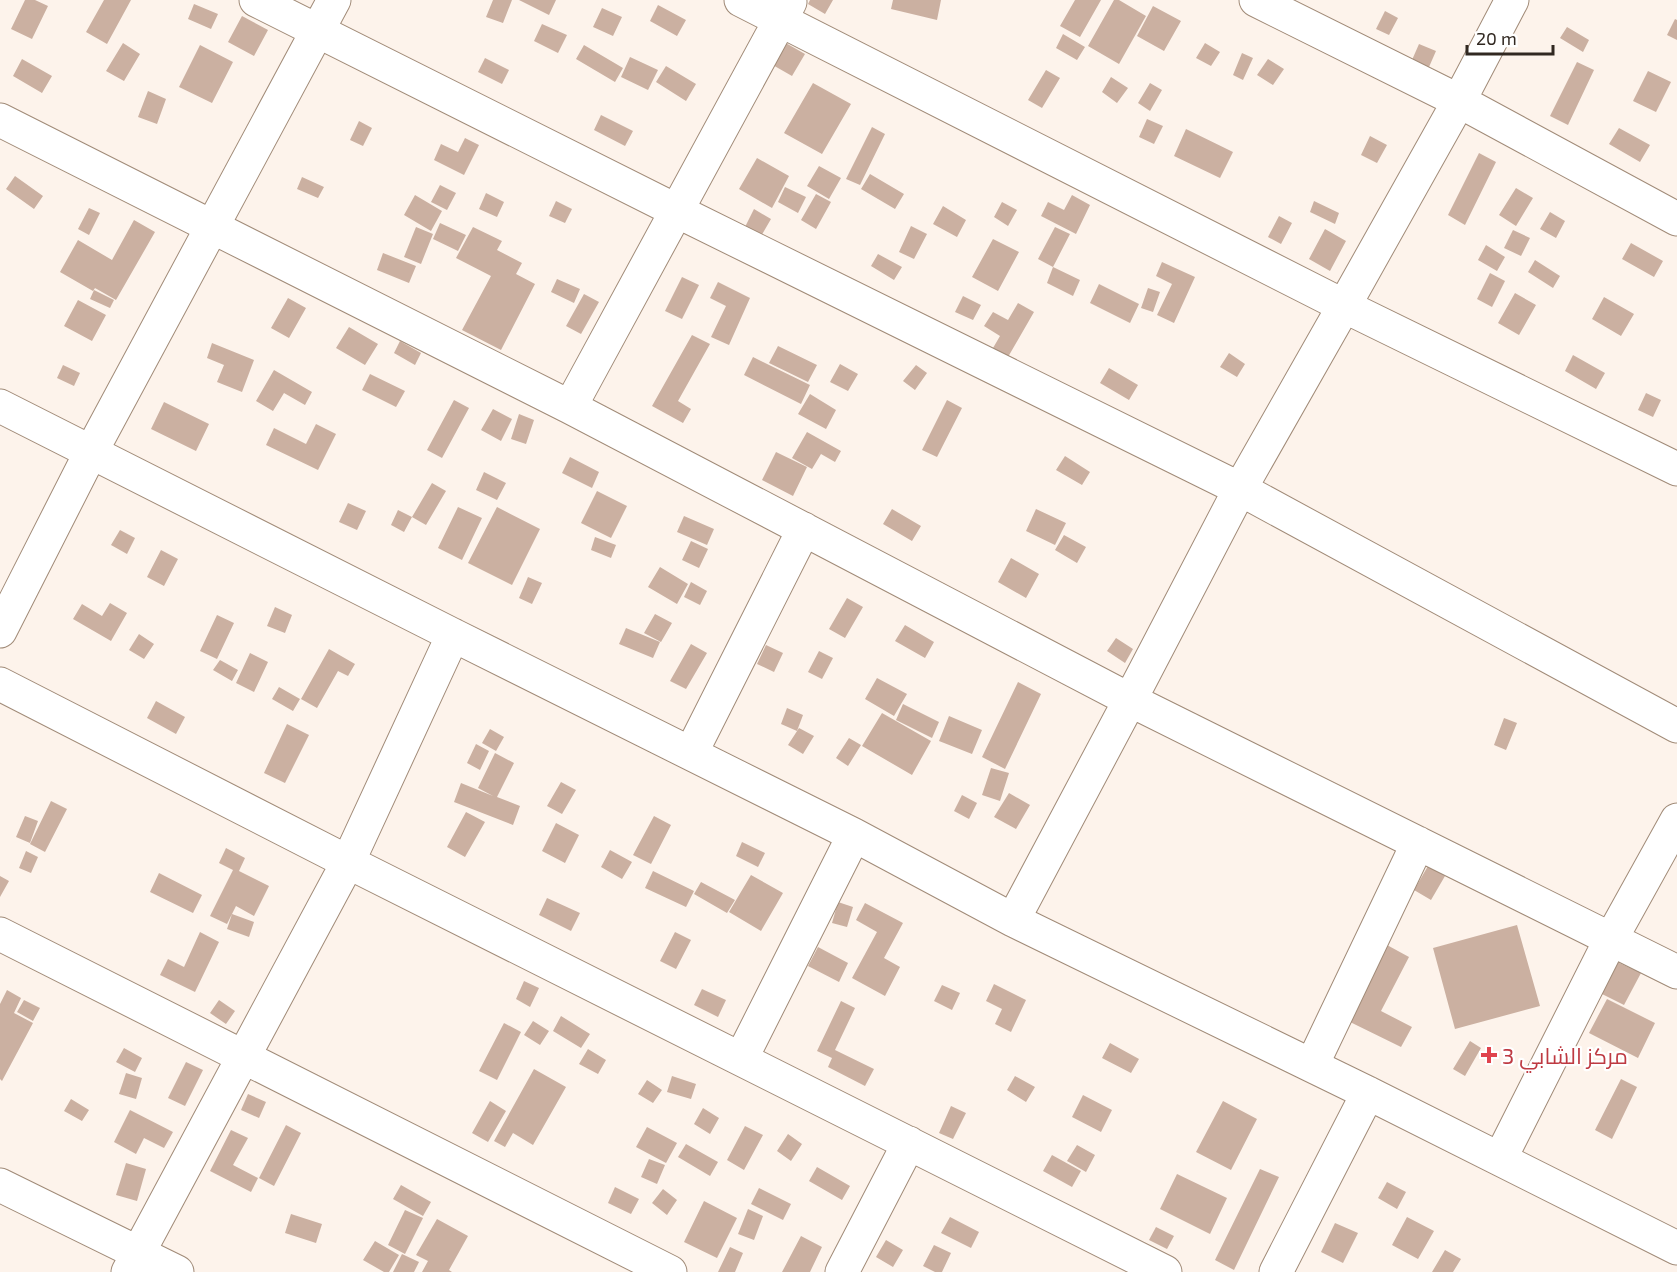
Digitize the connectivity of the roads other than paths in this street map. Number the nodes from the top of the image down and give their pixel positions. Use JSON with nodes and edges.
{"nodes":[{"id":1,"x":256,"y":0,"type":"edge"},
{"id":2,"x":334,"y":0,"type":"edge"},
{"id":3,"x":741,"y":0,"type":"edge"},
{"id":4,"x":1256,"y":0,"type":"edge"},
{"id":5,"x":1512,"y":0,"type":"edge"},
{"id":6,"x":785,"y":10,"type":"edge"},
{"id":7,"x":317,"y":31,"type":"junction"},
{"id":8,"x":1459,"y":100,"type":"junction"},
{"id":9,"x":0,"y":120,"type":"edge"},
{"id":10,"x":677,"y":211,"type":"junction"},
{"id":11,"x":1677,"y":219,"type":"edge"},
{"id":12,"x":212,"y":227,"type":"junction"},
{"id":13,"x":1344,"y":306,"type":"junction"},
{"id":14,"x":0,"y":406,"type":"edge"},
{"id":15,"x":570,"y":407,"type":"junction"},
{"id":16,"x":91,"y":452,"type":"junction"},
{"id":17,"x":1677,"y":469,"type":"edge"},
{"id":18,"x":1240,"y":489,"type":"junction"},
{"id":19,"x":804,"y":529,"type":"junction"},
{"id":20,"x":0,"y":631,"type":"edge"},
{"id":21,"x":453,"y":635,"type":"junction"},
{"id":22,"x":0,"y":684,"type":"edge"},
{"id":23,"x":1130,"y":700,"type":"junction"},
{"id":24,"x":1677,"y":726,"type":"edge"},
{"id":25,"x":691,"y":753,"type":"junction"},
{"id":26,"x":1677,"y":820,"type":"edge"},
{"id":27,"x":854,"y":834,"type":"junction"},
{"id":28,"x":1418,"y":843,"type":"junction"},
{"id":29,"x":348,"y":862,"type":"junction"},
{"id":30,"x":1013,"y":920,"type":"junction"},
{"id":31,"x":0,"y":934,"type":"edge"},
{"id":32,"x":1611,"y":939,"type":"junction"},
{"id":33,"x":1677,"y":972,"type":"edge"},
{"id":34,"x":244,"y":1057,"type":"junction"},
{"id":35,"x":741,"y":1059,"type":"junction"},
{"id":36,"x":1312,"y":1065,"type":"junction"},
{"id":37,"x":1368,"y":1093,"type":"junction"},
{"id":38,"x":909,"y":1143,"type":"junction"},
{"id":39,"x":1500,"y":1159,"type":"junction"},
{"id":40,"x":0,"y":1185,"type":"edge"},
{"id":41,"x":1677,"y":1248,"type":"edge"},
{"id":42,"x":133,"y":1262,"type":"edge"},
{"id":43,"x":626,"y":1262,"type":"edge"},
{"id":44,"x":177,"y":1272,"type":"edge"},
{"id":45,"x":670,"y":1272,"type":"edge"},
{"id":46,"x":842,"y":1272,"type":"edge"},
{"id":47,"x":1165,"y":1272,"type":"edge"},
{"id":48,"x":1276,"y":1272,"type":"edge"}],
"edges":[{"from":1,"to":7,"type":"street"},
{"from":2,"to":7,"type":"street"},
{"from":3,"to":6,"type":"street"},
{"from":4,"to":8,"type":"street"},
{"from":5,"to":8,"type":"street"},
{"from":6,"to":10,"type":"street"},
{"from":6,"to":13,"type":"street"},
{"from":7,"to":10,"type":"street"},
{"from":7,"to":12,"type":"street"},
{"from":8,"to":11,"type":"street"},
{"from":8,"to":13,"type":"street"},
{"from":9,"to":12,"type":"street"},
{"from":10,"to":15,"type":"street"},
{"from":10,"to":18,"type":"street"},
{"from":12,"to":15,"type":"street"},
{"from":12,"to":16,"type":"street"},
{"from":13,"to":17,"type":"street"},
{"from":13,"to":18,"type":"street"},
{"from":14,"to":16,"type":"street"},
{"from":15,"to":19,"type":"street"},
{"from":16,"to":20,"type":"street"},
{"from":16,"to":21,"type":"street"},
{"from":18,"to":23,"type":"street"},
{"from":18,"to":24,"type":"street"},
{"from":19,"to":23,"type":"street"},
{"from":19,"to":25,"type":"street"},
{"from":21,"to":25,"type":"street"},
{"from":21,"to":29,"type":"street"},
{"from":22,"to":29,"type":"street"},
{"from":23,"to":28,"type":"street"},
{"from":23,"to":30,"type":"street"},
{"from":25,"to":27,"type":"street"},
{"from":26,"to":32,"type":"street"},
{"from":27,"to":30,"type":"street"},
{"from":27,"to":35,"type":"street"},
{"from":28,"to":32,"type":"street"},
{"from":28,"to":36,"type":"street"},
{"from":29,"to":34,"type":"street"},
{"from":29,"to":35,"type":"street"},
{"from":30,"to":36,"type":"street"},
{"from":31,"to":34,"type":"street"},
{"from":32,"to":33,"type":"street"},
{"from":32,"to":39,"type":"street"},
{"from":34,"to":42,"type":"street"},
{"from":34,"to":43,"type":"street"},
{"from":35,"to":38,"type":"street"},
{"from":36,"to":37,"type":"street"},
{"from":37,"to":39,"type":"street"},
{"from":37,"to":48,"type":"street"},
{"from":38,"to":46,"type":"street"},
{"from":38,"to":47,"type":"street"},
{"from":39,"to":41,"type":"street"},
{"from":40,"to":42,"type":"street"},
{"from":42,"to":44,"type":"street"},
{"from":43,"to":45,"type":"street"}]}
